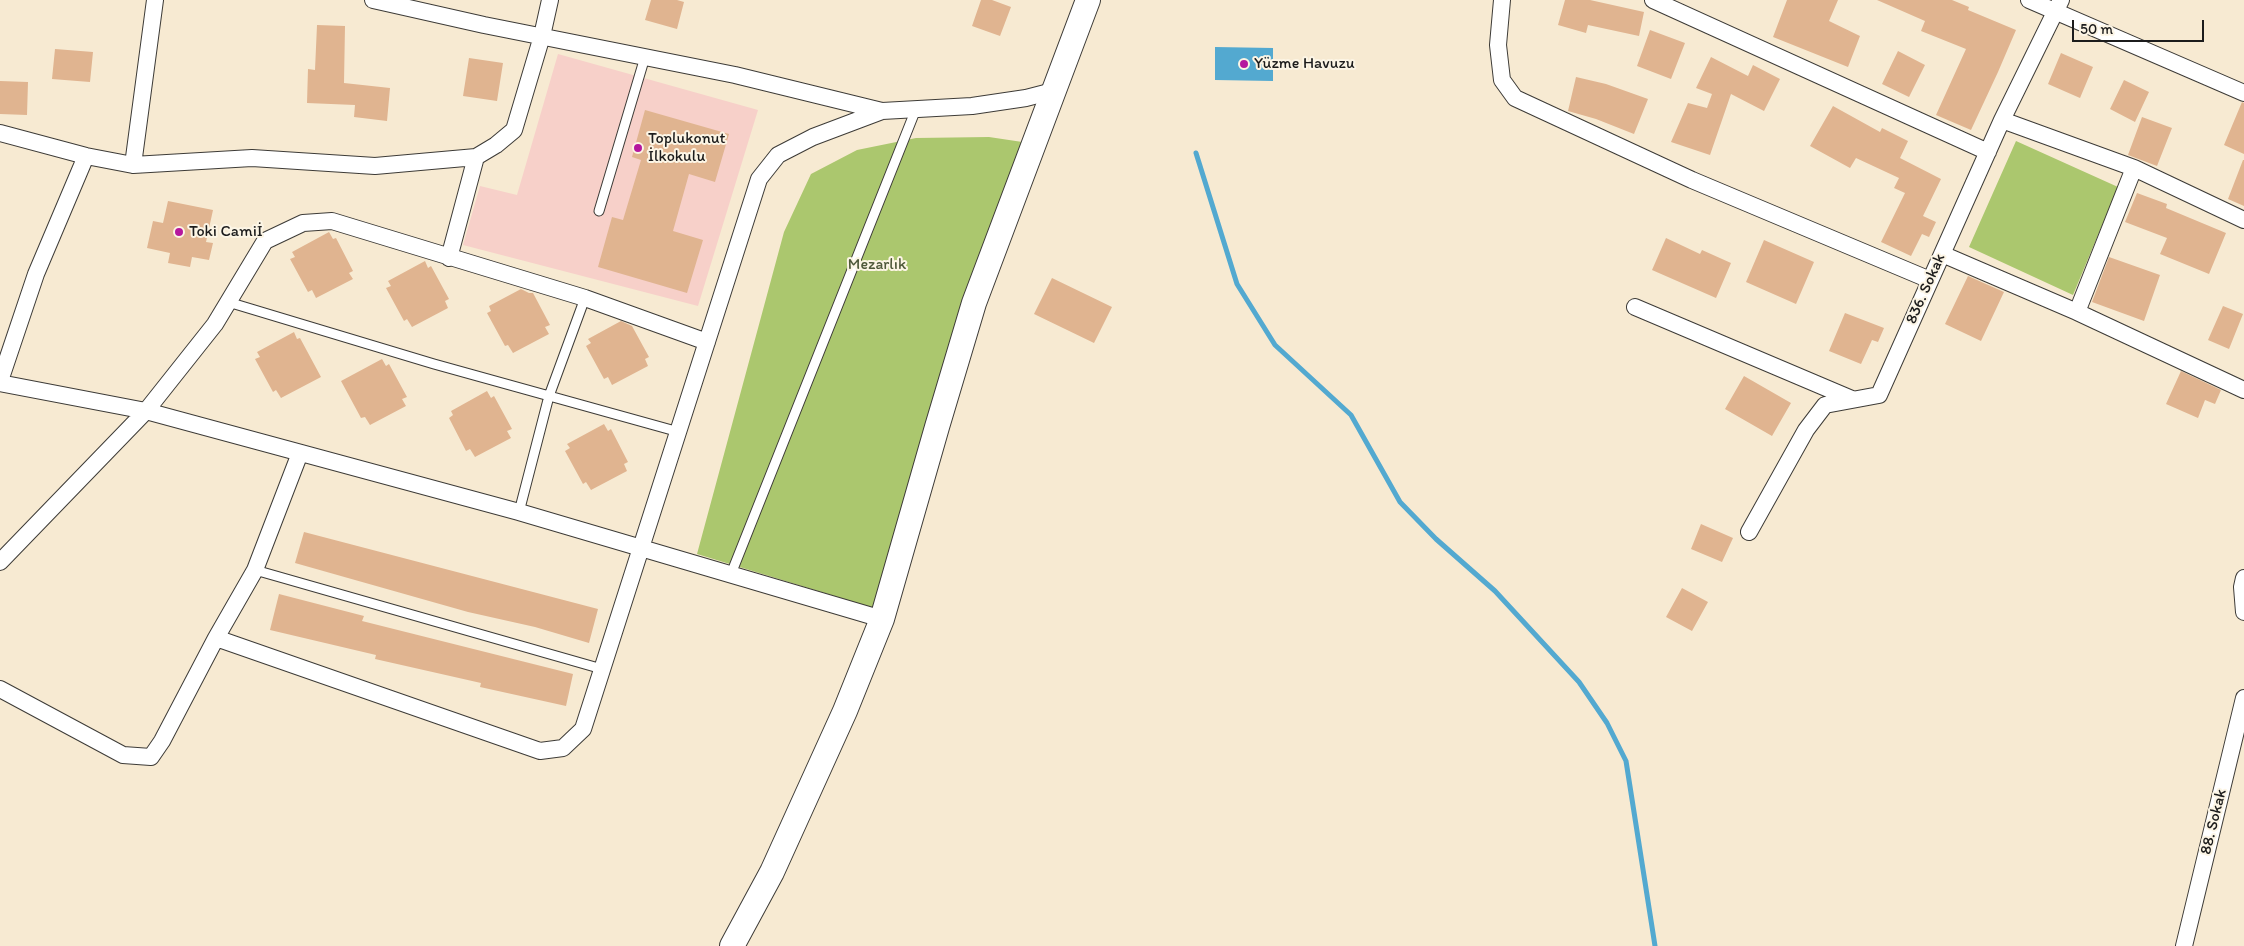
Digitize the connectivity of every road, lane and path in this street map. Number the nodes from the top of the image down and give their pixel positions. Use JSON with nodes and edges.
{"nodes":[{"id":1,"x":155,"y":0,"type":"edge"},
{"id":2,"x":374,"y":0,"type":"edge"},
{"id":3,"x":550,"y":0,"type":"edge"},
{"id":4,"x":1088,"y":0,"type":"edge"},
{"id":5,"x":1502,"y":0,"type":"edge"},
{"id":6,"x":1653,"y":0,"type":"edge"},
{"id":7,"x":2029,"y":0,"type":"edge"},
{"id":8,"x":2058,"y":6,"type":"edge"},
{"id":9,"x":542,"y":36,"type":"junction"},
{"id":10,"x":645,"y":57,"type":"junction"},
{"id":11,"x":1053,"y":91,"type":"junction"},
{"id":12,"x":2244,"y":93,"type":"edge"},
{"id":13,"x":916,"y":109,"type":"junction"},
{"id":14,"x":882,"y":111,"type":"junction"},
{"id":15,"x":2002,"y":120,"type":"junction"},
{"id":16,"x":0,"y":133,"type":"edge"},
{"id":17,"x":1988,"y":152,"type":"junction"},
{"id":18,"x":86,"y":156,"type":"junction"},
{"id":19,"x":476,"y":157,"type":"junction"},
{"id":20,"x":133,"y":165,"type":"junction"},
{"id":21,"x":2134,"y":168,"type":"junction"},
{"id":22,"x":599,"y":210,"type":"dead end"},
{"id":23,"x":2244,"y":220,"type":"edge"},
{"id":24,"x":1942,"y":254,"type":"junction"},
{"id":25,"x":450,"y":258,"type":"junction"},
{"id":26,"x":1930,"y":280,"type":"junction"},
{"id":27,"x":584,"y":298,"type":"junction"},
{"id":28,"x":228,"y":302,"type":"junction"},
{"id":29,"x":1635,"y":307,"type":"dead end"},
{"id":30,"x":2077,"y":312,"type":"junction"},
{"id":31,"x":707,"y":342,"type":"junction"},
{"id":32,"x":0,"y":382,"type":"edge"},
{"id":33,"x":2244,"y":390,"type":"edge"},
{"id":34,"x":548,"y":396,"type":"junction"},
{"id":35,"x":1852,"y":399,"type":"junction"},
{"id":36,"x":146,"y":411,"type":"junction"},
{"id":37,"x":679,"y":432,"type":"junction"},
{"id":38,"x":300,"y":453,"type":"junction"},
{"id":39,"x":519,"y":512,"type":"junction"},
{"id":40,"x":1749,"y":532,"type":"dead end"},
{"id":41,"x":641,"y":550,"type":"junction"},
{"id":42,"x":0,"y":562,"type":"edge"},
{"id":43,"x":255,"y":570,"type":"junction"},
{"id":44,"x":730,"y":574,"type":"junction"},
{"id":45,"x":2244,"y":578,"type":"edge"},
{"id":46,"x":2244,"y":612,"type":"edge"},
{"id":47,"x":882,"y":619,"type":"junction"},
{"id":48,"x":216,"y":638,"type":"junction"},
{"id":49,"x":602,"y":669,"type":"junction"},
{"id":50,"x":0,"y":689,"type":"edge"},
{"id":51,"x":2244,"y":698,"type":"edge"},
{"id":52,"x":732,"y":946,"type":"edge"},
{"id":53,"x":2184,"y":946,"type":"edge"}],
"edges":[{"from":1,"to":20,"type":"street"},
{"from":2,"to":9,"type":"street"},
{"from":3,"to":9,"type":"street"},
{"from":4,"to":11,"type":"street"},
{"from":5,"to":26,"type":"street"},
{"from":6,"to":17,"type":"street"},
{"from":7,"to":8,"type":"street"},
{"from":8,"to":12,"type":"street"},
{"from":8,"to":15,"type":"street","name":"836. Sokak"},
{"from":9,"to":10,"type":"street"},
{"from":9,"to":19,"type":"street"},
{"from":10,"to":14,"type":"street"},
{"from":10,"to":22,"type":"lane"},
{"from":11,"to":13,"type":"street"},
{"from":11,"to":47,"type":"street"},
{"from":13,"to":14,"type":"street"},
{"from":13,"to":44,"type":"lane"},
{"from":14,"to":31,"type":"street"},
{"from":15,"to":17,"type":"street","name":"836. Sokak"},
{"from":15,"to":21,"type":"street"},
{"from":16,"to":18,"type":"street"},
{"from":17,"to":24,"type":"street","name":"836. Sokak"},
{"from":18,"to":20,"type":"street"},
{"from":18,"to":32,"type":"street"},
{"from":19,"to":20,"type":"street"},
{"from":19,"to":25,"type":"street"},
{"from":21,"to":23,"type":"street"},
{"from":21,"to":30,"type":"street"},
{"from":24,"to":26,"type":"street","name":"836. Sokak"},
{"from":24,"to":30,"type":"street"},
{"from":25,"to":27,"type":"street"},
{"from":25,"to":28,"type":"street"},
{"from":26,"to":35,"type":"street","name":"836. Sokak"},
{"from":27,"to":31,"type":"street"},
{"from":27,"to":34,"type":"lane"},
{"from":28,"to":34,"type":"lane"},
{"from":28,"to":36,"type":"street"},
{"from":29,"to":35,"type":"street"},
{"from":30,"to":33,"type":"street"},
{"from":31,"to":37,"type":"street"},
{"from":32,"to":36,"type":"street"},
{"from":34,"to":37,"type":"lane"},
{"from":34,"to":39,"type":"lane"},
{"from":35,"to":40,"type":"street","name":"836. Sokak"},
{"from":36,"to":38,"type":"street"},
{"from":36,"to":42,"type":"street"},
{"from":37,"to":41,"type":"street"},
{"from":38,"to":39,"type":"street"},
{"from":38,"to":43,"type":"street"},
{"from":39,"to":41,"type":"street"},
{"from":41,"to":44,"type":"street"},
{"from":41,"to":49,"type":"street"},
{"from":43,"to":48,"type":"street"},
{"from":43,"to":49,"type":"lane"},
{"from":44,"to":47,"type":"street"},
{"from":45,"to":46,"type":"street"},
{"from":47,"to":52,"type":"street"},
{"from":48,"to":49,"type":"street"},
{"from":48,"to":50,"type":"street"},
{"from":51,"to":53,"type":"street","name":"88. Sokak"}]}
